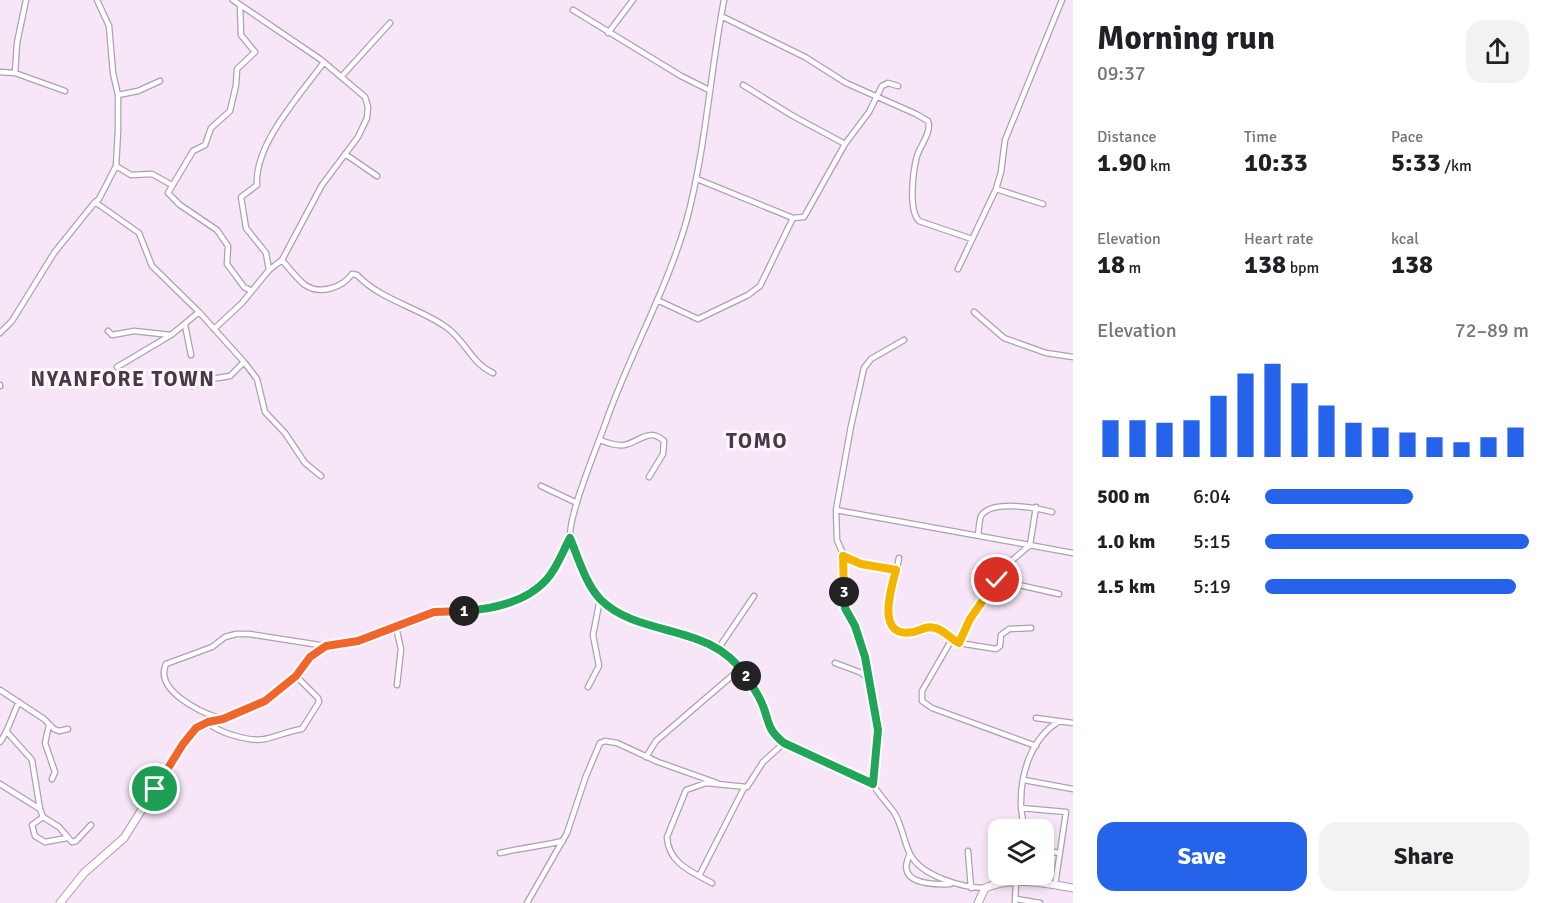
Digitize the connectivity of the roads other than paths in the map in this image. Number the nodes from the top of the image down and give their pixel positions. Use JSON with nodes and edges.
{"nodes":[{"id":1,"x":26,"y":0,"type":"edge"},
{"id":2,"x":97,"y":0,"type":"edge"},
{"id":3,"x":233,"y":0,"type":"edge"},
{"id":4,"x":633,"y":0,"type":"edge"},
{"id":5,"x":724,"y":0,"type":"edge"},
{"id":6,"x":1062,"y":0,"type":"edge"},
{"id":7,"x":240,"y":5,"type":"junction"},
{"id":8,"x":573,"y":10,"type":"dead end"},
{"id":9,"x":721,"y":16,"type":"junction"},
{"id":10,"x":390,"y":23,"type":"dead end"},
{"id":11,"x":608,"y":33,"type":"junction"},
{"id":12,"x":324,"y":62,"type":"junction"},
{"id":13,"x":0,"y":72,"type":"edge"},
{"id":14,"x":15,"y":73,"type":"junction"},
{"id":15,"x":341,"y":77,"type":"junction"},
{"id":16,"x":160,"y":81,"type":"dead end"},
{"id":17,"x":743,"y":85,"type":"dead end"},
{"id":18,"x":898,"y":86,"type":"dead end"},
{"id":19,"x":709,"y":90,"type":"junction"},
{"id":20,"x":65,"y":91,"type":"dead end"},
{"id":21,"x":118,"y":95,"type":"junction"},
{"id":22,"x":876,"y":98,"type":"junction"},
{"id":23,"x":845,"y":144,"type":"junction"},
{"id":24,"x":345,"y":154,"type":"junction"},
{"id":25,"x":116,"y":166,"type":"junction"},
{"id":26,"x":377,"y":176,"type":"dead end"},
{"id":27,"x":697,"y":179,"type":"junction"},
{"id":28,"x":172,"y":185,"type":"junction"},
{"id":29,"x":996,"y":189,"type":"junction"},
{"id":30,"x":95,"y":202,"type":"junction"},
{"id":31,"x":1043,"y":204,"type":"dead end"},
{"id":32,"x":794,"y":218,"type":"junction"},
{"id":33,"x":972,"y":239,"type":"junction"},
{"id":34,"x":282,"y":260,"type":"junction"},
{"id":35,"x":958,"y":269,"type":"dead end"},
{"id":36,"x":269,"y":270,"type":"junction"},
{"id":37,"x":252,"y":291,"type":"junction"},
{"id":38,"x":657,"y":300,"type":"junction"},
{"id":39,"x":199,"y":312,"type":"junction"},
{"id":40,"x":974,"y":312,"type":"dead end"},
{"id":41,"x":185,"y":325,"type":"junction"},
{"id":42,"x":214,"y":330,"type":"junction"},
{"id":43,"x":108,"y":331,"type":"dead end"},
{"id":44,"x":0,"y":333,"type":"edge"},
{"id":45,"x":171,"y":334,"type":"junction"},
{"id":46,"x":904,"y":340,"type":"dead end"},
{"id":47,"x":191,"y":356,"type":"dead end"},
{"id":48,"x":1073,"y":357,"type":"edge"},
{"id":49,"x":244,"y":362,"type":"junction"},
{"id":50,"x":117,"y":367,"type":"dead end"},
{"id":51,"x":493,"y":373,"type":"dead end"},
{"id":52,"x":178,"y":380,"type":"dead end"},
{"id":53,"x":600,"y":440,"type":"junction"},
{"id":54,"x":321,"y":476,"type":"dead end"},
{"id":55,"x":649,"y":477,"type":"dead end"},
{"id":56,"x":541,"y":486,"type":"dead end"},
{"id":57,"x":577,"y":503,"type":"junction"},
{"id":58,"x":1036,"y":507,"type":"junction"},
{"id":59,"x":836,"y":510,"type":"junction"},
{"id":60,"x":1052,"y":512,"type":"dead end"},
{"id":61,"x":978,"y":535,"type":"junction"},
{"id":62,"x":570,"y":538,"type":"junction"},
{"id":63,"x":1030,"y":545,"type":"junction"},
{"id":64,"x":1073,"y":553,"type":"edge"},
{"id":65,"x":843,"y":556,"type":"junction"},
{"id":66,"x":899,"y":558,"type":"dead end"},
{"id":67,"x":896,"y":570,"type":"junction"},
{"id":68,"x":997,"y":580,"type":"junction"},
{"id":69,"x":1059,"y":594,"type":"dead end"},
{"id":70,"x":754,"y":596,"type":"dead end"},
{"id":71,"x":600,"y":599,"type":"junction"},
{"id":72,"x":396,"y":627,"type":"junction"},
{"id":73,"x":1031,"y":628,"type":"dead end"},
{"id":74,"x":952,"y":639,"type":"junction"},
{"id":75,"x":959,"y":643,"type":"junction"},
{"id":76,"x":326,"y":646,"type":"junction"},
{"id":77,"x":718,"y":649,"type":"junction"},
{"id":78,"x":836,"y":663,"type":"dead end"},
{"id":79,"x":741,"y":668,"type":"junction"},
{"id":80,"x":296,"y":676,"type":"junction"},
{"id":81,"x":867,"y":679,"type":"junction"},
{"id":82,"x":397,"y":685,"type":"dead end"},
{"id":83,"x":588,"y":687,"type":"dead end"},
{"id":84,"x":0,"y":690,"type":"edge"},
{"id":85,"x":19,"y":702,"type":"junction"},
{"id":86,"x":1036,"y":718,"type":"dead end"},
{"id":87,"x":223,"y":719,"type":"junction"},
{"id":88,"x":208,"y":722,"type":"junction"},
{"id":89,"x":1058,"y":722,"type":"junction"},
{"id":90,"x":49,"y":723,"type":"junction"},
{"id":91,"x":1073,"y":723,"type":"edge"},
{"id":92,"x":68,"y":729,"type":"dead end"},
{"id":93,"x":7,"y":732,"type":"junction"},
{"id":94,"x":0,"y":742,"type":"edge"},
{"id":95,"x":784,"y":743,"type":"junction"},
{"id":96,"x":1036,"y":746,"type":"junction"},
{"id":97,"x":646,"y":757,"type":"junction"},
{"id":98,"x":52,"y":779,"type":"dead end"},
{"id":99,"x":1024,"y":780,"type":"junction"},
{"id":100,"x":717,"y":783,"type":"junction"},
{"id":101,"x":0,"y":784,"type":"edge"},
{"id":102,"x":873,"y":784,"type":"junction"},
{"id":103,"x":744,"y":788,"type":"junction"},
{"id":104,"x":1073,"y":789,"type":"edge"},
{"id":105,"x":1021,"y":808,"type":"junction"},
{"id":106,"x":40,"y":809,"type":"junction"},
{"id":107,"x":43,"y":817,"type":"junction"},
{"id":108,"x":1022,"y":819,"type":"edge"},
{"id":109,"x":91,"y":825,"type":"dead end"},
{"id":110,"x":67,"y":838,"type":"junction"},
{"id":111,"x":563,"y":841,"type":"junction"},
{"id":112,"x":968,"y":851,"type":"dead end"},
{"id":113,"x":1054,"y":852,"type":"edge"},
{"id":114,"x":500,"y":853,"type":"dead end"},
{"id":115,"x":1059,"y":853,"type":"junction"},
{"id":116,"x":910,"y":854,"type":"junction"},
{"id":117,"x":699,"y":876,"type":"junction"},
{"id":118,"x":712,"y":883,"type":"dead end"},
{"id":119,"x":952,"y":884,"type":"junction"},
{"id":120,"x":995,"y":885,"type":"edge"},
{"id":121,"x":1016,"y":885,"type":"edge"},
{"id":122,"x":1055,"y":885,"type":"joint"},
{"id":123,"x":971,"y":888,"type":"junction"},
{"id":124,"x":985,"y":888,"type":"junction"},
{"id":125,"x":1073,"y":888,"type":"edge"},
{"id":126,"x":1015,"y":901,"type":"edge"},
{"id":127,"x":60,"y":903,"type":"edge"},
{"id":128,"x":526,"y":903,"type":"edge"},
{"id":129,"x":978,"y":903,"type":"edge"},
{"id":130,"x":1040,"y":903,"type":"edge"}],
"edges":[{"from":1,"to":14,"type":"street"},
{"from":2,"to":21,"type":"street"},
{"from":3,"to":7,"type":"street"},
{"from":4,"to":11,"type":"street"},
{"from":5,"to":9,"type":"street"},
{"from":6,"to":29,"type":"street"},
{"from":7,"to":12,"type":"street"},
{"from":7,"to":28,"type":"street"},
{"from":8,"to":11,"type":"street"},
{"from":9,"to":19,"type":"street"},
{"from":9,"to":22,"type":"street"},
{"from":10,"to":15,"type":"street"},
{"from":11,"to":19,"type":"street"},
{"from":12,"to":15,"type":"street"},
{"from":12,"to":36,"type":"street"},
{"from":13,"to":14,"type":"street"},
{"from":14,"to":20,"type":"street"},
{"from":15,"to":24,"type":"street"},
{"from":16,"to":21,"type":"street"},
{"from":17,"to":23,"type":"street"},
{"from":18,"to":22,"type":"street"},
{"from":19,"to":27,"type":"street"},
{"from":21,"to":25,"type":"street"},
{"from":22,"to":23,"type":"street"},
{"from":22,"to":33,"type":"street"},
{"from":23,"to":32,"type":"street"},
{"from":24,"to":26,"type":"street"},
{"from":24,"to":34,"type":"street"},
{"from":25,"to":28,"type":"street"},
{"from":25,"to":30,"type":"street"},
{"from":27,"to":32,"type":"street"},
{"from":27,"to":38,"type":"street"},
{"from":28,"to":37,"type":"street"},
{"from":29,"to":31,"type":"street"},
{"from":29,"to":33,"type":"street"},
{"from":30,"to":39,"type":"street"},
{"from":30,"to":44,"type":"street"},
{"from":32,"to":38,"type":"street"},
{"from":33,"to":35,"type":"street"},
{"from":34,"to":36,"type":"street"},
{"from":34,"to":51,"type":"street"},
{"from":36,"to":37,"type":"street"},
{"from":37,"to":42,"type":"street"},
{"from":38,"to":53,"type":"street"},
{"from":39,"to":41,"type":"street"},
{"from":39,"to":42,"type":"street"},
{"from":40,"to":48,"type":"street"},
{"from":41,"to":45,"type":"street"},
{"from":41,"to":47,"type":"street"},
{"from":42,"to":49,"type":"street"},
{"from":43,"to":45,"type":"street"},
{"from":45,"to":50,"type":"street"},
{"from":46,"to":59,"type":"street"},
{"from":49,"to":52,"type":"street"},
{"from":49,"to":54,"type":"street"},
{"from":53,"to":55,"type":"street"},
{"from":53,"to":57,"type":"street"},
{"from":56,"to":57,"type":"street"},
{"from":57,"to":62,"type":"street"},
{"from":58,"to":60,"type":"street"},
{"from":58,"to":61,"type":"street"},
{"from":58,"to":63,"type":"street"},
{"from":59,"to":61,"type":"street"},
{"from":59,"to":65,"type":"street"},
{"from":61,"to":63,"type":"street"},
{"from":62,"to":71,"type":"street"},
{"from":62,"to":72,"type":"street"},
{"from":63,"to":64,"type":"street"},
{"from":63,"to":68,"type":"street"},
{"from":65,"to":67,"type":"street"},
{"from":65,"to":81,"type":"street"},
{"from":66,"to":67,"type":"street"},
{"from":67,"to":74,"type":"street"},
{"from":68,"to":69,"type":"street"},
{"from":68,"to":75,"type":"street"},
{"from":70,"to":77,"type":"street"},
{"from":71,"to":77,"type":"street"},
{"from":71,"to":83,"type":"street"},
{"from":72,"to":76,"type":"street"},
{"from":72,"to":82,"type":"street"},
{"from":73,"to":75,"type":"street"},
{"from":74,"to":75,"type":"street"},
{"from":74,"to":96,"type":"street"},
{"from":76,"to":80,"type":"street"},
{"from":76,"to":87,"type":"street"},
{"from":77,"to":79,"type":"street"},
{"from":78,"to":81,"type":"street"},
{"from":79,"to":95,"type":"street"},
{"from":79,"to":97,"type":"street"},
{"from":80,"to":87,"type":"street"},
{"from":80,"to":88,"type":"street"},
{"from":81,"to":102,"type":"street"},
{"from":84,"to":85,"type":"street"},
{"from":85,"to":90,"type":"street"},
{"from":85,"to":93,"type":"street"},
{"from":86,"to":89,"type":"street"},
{"from":87,"to":88,"type":"street"},
{"from":88,"to":127,"type":"street"},
{"from":89,"to":91,"type":"street"},
{"from":89,"to":96,"type":"street"},
{"from":90,"to":92,"type":"street"},
{"from":90,"to":98,"type":"street"},
{"from":93,"to":94,"type":"street"},
{"from":93,"to":106,"type":"street"},
{"from":95,"to":102,"type":"street"},
{"from":95,"to":103,"type":"street"},
{"from":96,"to":99,"type":"street"},
{"from":97,"to":100,"type":"street"},
{"from":97,"to":111,"type":"street"},
{"from":99,"to":104,"type":"street"},
{"from":99,"to":105,"type":"street"},
{"from":100,"to":103,"type":"street"},
{"from":100,"to":117,"type":"street"},
{"from":101,"to":106,"type":"street"},
{"from":102,"to":116,"type":"street"},
{"from":103,"to":117,"type":"street"},
{"from":105,"to":108,"type":"street"},
{"from":105,"to":115,"type":"street"},
{"from":106,"to":107,"type":"street"},
{"from":107,"to":110,"type":"street"},
{"from":107,"to":110,"type":"street"},
{"from":109,"to":110,"type":"street"},
{"from":111,"to":114,"type":"street"},
{"from":111,"to":128,"type":"street"},
{"from":112,"to":123,"type":"street"},
{"from":113,"to":115,"type":"street"},
{"from":115,"to":122,"type":"street"},
{"from":116,"to":119,"type":"street"},
{"from":116,"to":119,"type":"street"},
{"from":117,"to":118,"type":"street"},
{"from":119,"to":123,"type":"street"},
{"from":120,"to":124,"type":"street"},
{"from":121,"to":126,"type":"street"},
{"from":122,"to":125,"type":"street"},
{"from":123,"to":124,"type":"street"},
{"from":124,"to":129,"type":"street"},
{"from":126,"to":130,"type":"street"}]}
